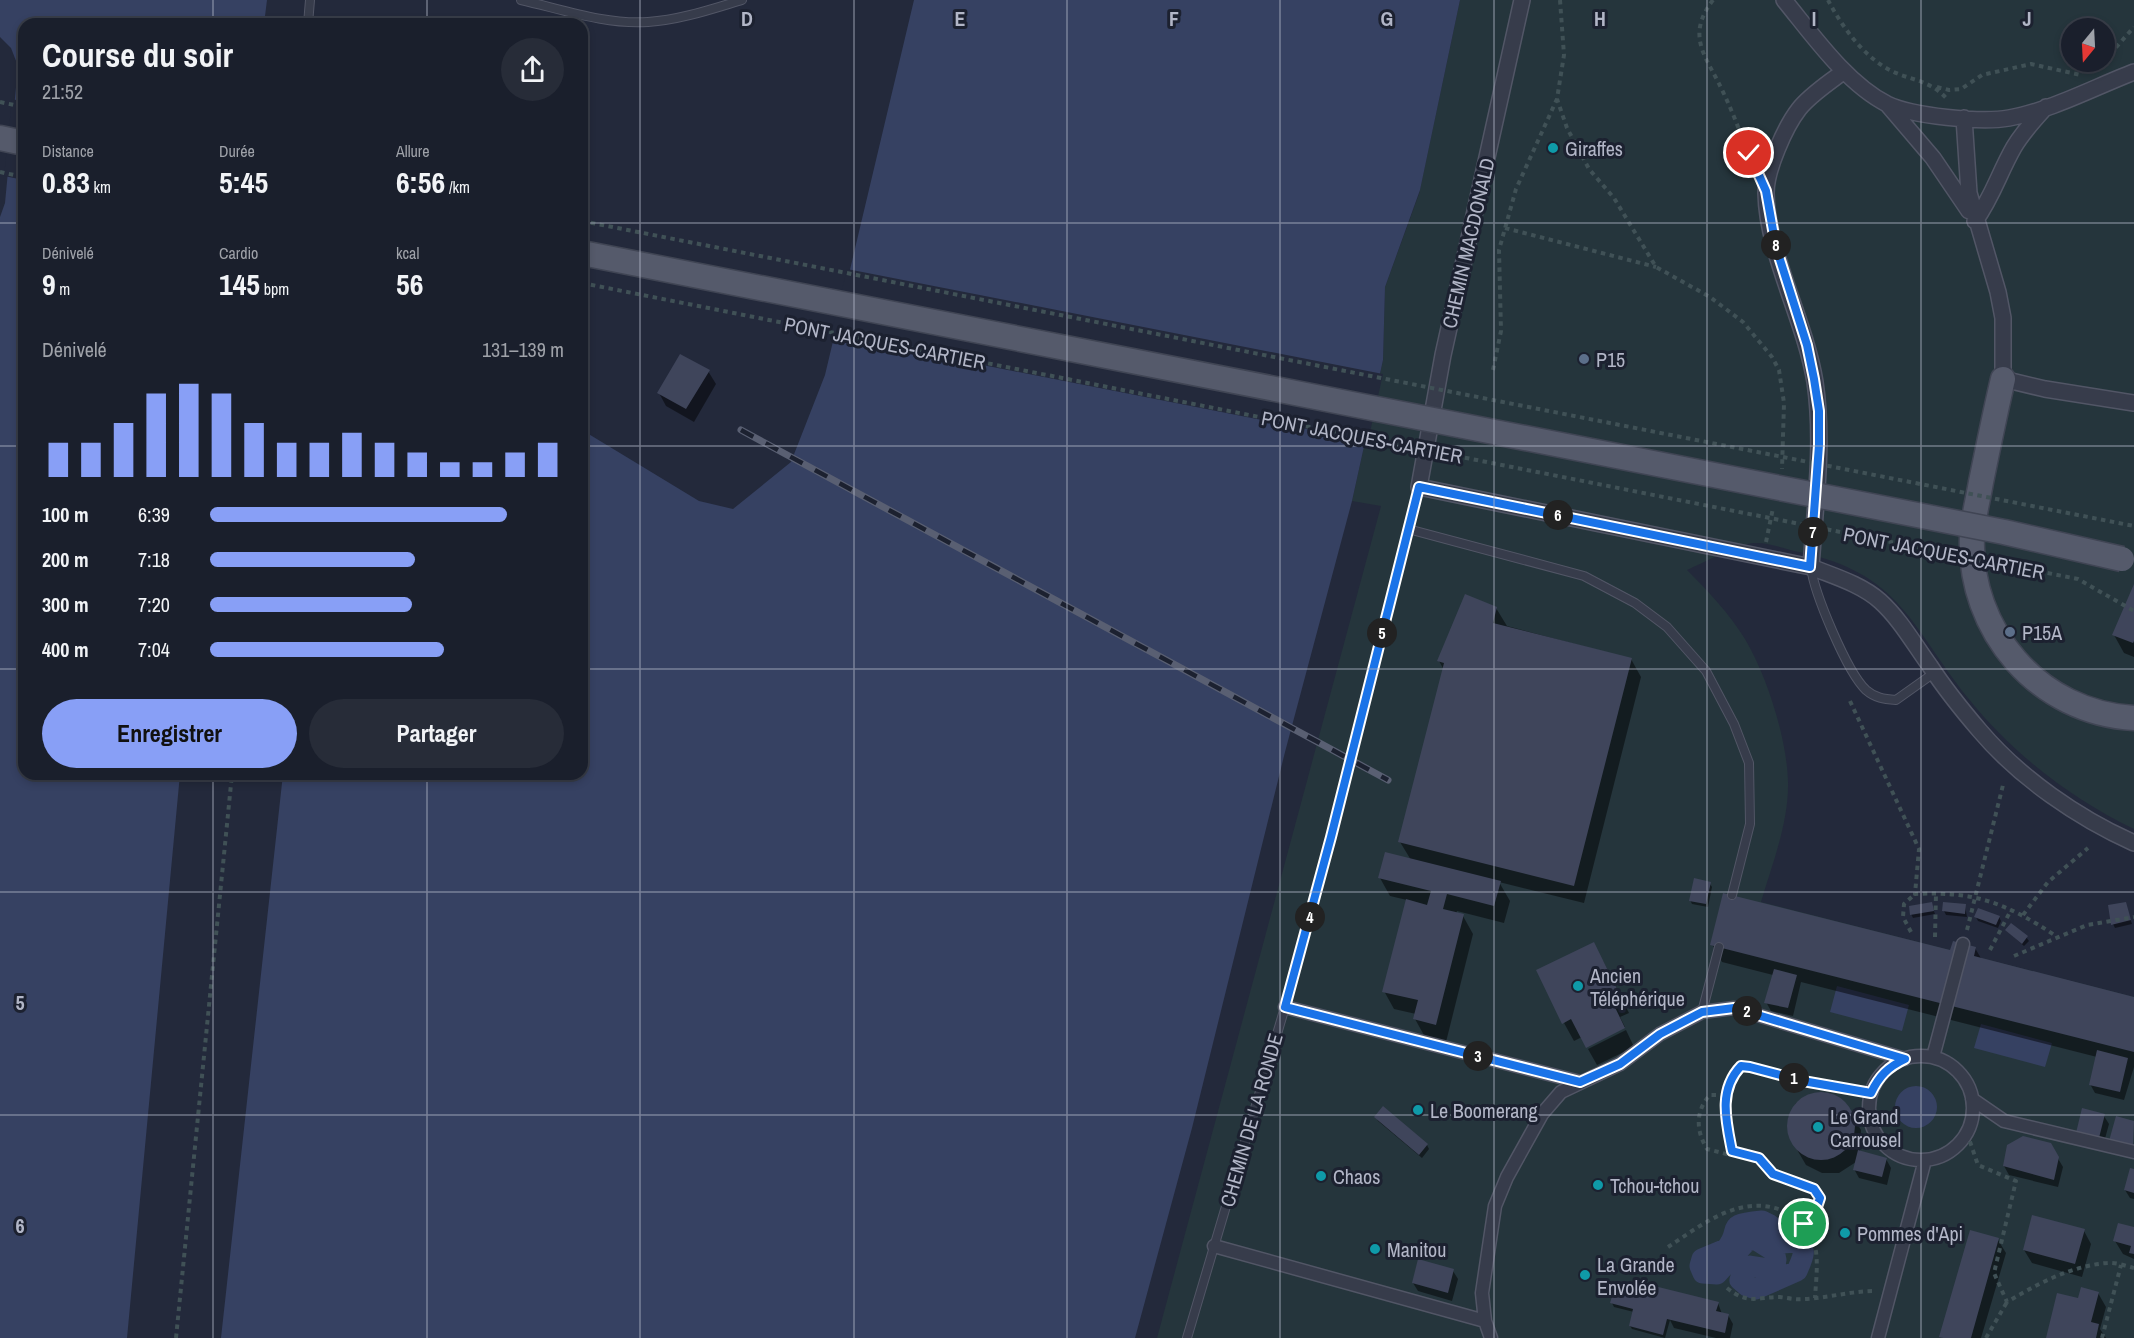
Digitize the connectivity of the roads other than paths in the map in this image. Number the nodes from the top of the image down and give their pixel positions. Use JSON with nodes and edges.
{"nodes":[{"id":1,"x":310,"y":0,"type":"edge"},
{"id":2,"x":521,"y":0,"type":"edge"},
{"id":3,"x":742,"y":0,"type":"edge"},
{"id":4,"x":1522,"y":0,"type":"edge"},
{"id":5,"x":1784,"y":0,"type":"edge"},
{"id":6,"x":308,"y":18,"type":"edge"},
{"id":7,"x":1844,"y":71,"type":"junction"},
{"id":8,"x":2134,"y":72,"type":"edge"},
{"id":9,"x":1887,"y":104,"type":"junction"},
{"id":10,"x":2048,"y":105,"type":"junction"},
{"id":11,"x":1964,"y":118,"type":"junction"},
{"id":12,"x":0,"y":138,"type":"edge"},
{"id":13,"x":18,"y":142,"type":"edge"},
{"id":14,"x":1975,"y":221,"type":"junction"},
{"id":15,"x":588,"y":253,"type":"edge"},
{"id":16,"x":2003,"y":379,"type":"junction"},
{"id":17,"x":2134,"y":403,"type":"edge"},
{"id":18,"x":1419,"y":487,"type":"junction"},
{"id":19,"x":1408,"y":529,"type":"junction"},
{"id":20,"x":2131,"y":561,"type":"edge"},
{"id":21,"x":1810,"y":567,"type":"junction"},
{"id":22,"x":1934,"y":673,"type":"junction"},
{"id":23,"x":2134,"y":718,"type":"edge"},
{"id":24,"x":2134,"y":843,"type":"edge"},
{"id":25,"x":1732,"y":895,"type":"dead end"},
{"id":26,"x":1963,"y":944,"type":"road end"},
{"id":27,"x":1719,"y":947,"type":"dead end"},
{"id":28,"x":1285,"y":1007,"type":"junction"},
{"id":29,"x":1702,"y":1012,"type":"junction"},
{"id":30,"x":1933,"y":1058,"type":"junction"},
{"id":31,"x":1905,"y":1059,"type":"junction"},
{"id":32,"x":1580,"y":1082,"type":"junction"},
{"id":33,"x":1972,"y":1099,"type":"junction"},
{"id":34,"x":2134,"y":1152,"type":"edge"},
{"id":35,"x":1925,"y":1160,"type":"junction"},
{"id":36,"x":1214,"y":1246,"type":"junction"},
{"id":37,"x":1485,"y":1321,"type":"junction"},
{"id":38,"x":1187,"y":1338,"type":"edge"},
{"id":39,"x":1491,"y":1338,"type":"edge"},
{"id":40,"x":1878,"y":1338,"type":"edge"}],
"edges":[{"from":1,"to":6,"type":"lane"},
{"from":2,"to":3,"type":"lane"},
{"from":4,"to":18,"type":"street","name":"CHEMIN MACDONALD"},
{"from":5,"to":7,"type":"street"},
{"from":7,"to":9,"type":"street"},
{"from":7,"to":21,"type":"street"},
{"from":8,"to":10,"type":"street"},
{"from":9,"to":11,"type":"street"},
{"from":9,"to":14,"type":"street"},
{"from":10,"to":11,"type":"street"},
{"from":10,"to":14,"type":"street"},
{"from":11,"to":14,"type":"street"},
{"from":12,"to":13,"type":"main road"},
{"from":14,"to":16,"type":"street"},
{"from":15,"to":20,"type":"main road","name":"PONT JACQUES-CARTIER","bridge":true},
{"from":16,"to":17,"type":"street"},
{"from":16,"to":23,"type":"main road"},
{"from":18,"to":19,"type":"lane","name":"CHEMIN DE LA RONDE"},
{"from":18,"to":21,"type":"street"},
{"from":19,"to":25,"type":"lane"},
{"from":19,"to":28,"type":"lane","name":"CHEMIN DE LA RONDE"},
{"from":21,"to":22,"type":"street"},
{"from":21,"to":22,"type":"lane"},
{"from":22,"to":24,"type":"street"},
{"from":26,"to":30,"type":"street"},
{"from":27,"to":29,"type":"lane"},
{"from":28,"to":32,"type":"street"},
{"from":28,"to":36,"type":"lane","name":"CHEMIN DE LA RONDE"},
{"from":29,"to":31,"type":"street"},
{"from":29,"to":32,"type":"street"},
{"from":30,"to":31,"type":"street"},
{"from":30,"to":33,"type":"street"},
{"from":31,"to":35,"type":"street"},
{"from":32,"to":37,"type":"street"},
{"from":33,"to":34,"type":"street"},
{"from":33,"to":35,"type":"street"},
{"from":35,"to":40,"type":"street"},
{"from":36,"to":37,"type":"street"},
{"from":36,"to":38,"type":"lane","name":"CHEMIN DE LA RONDE"},
{"from":37,"to":39,"type":"street"}]}
